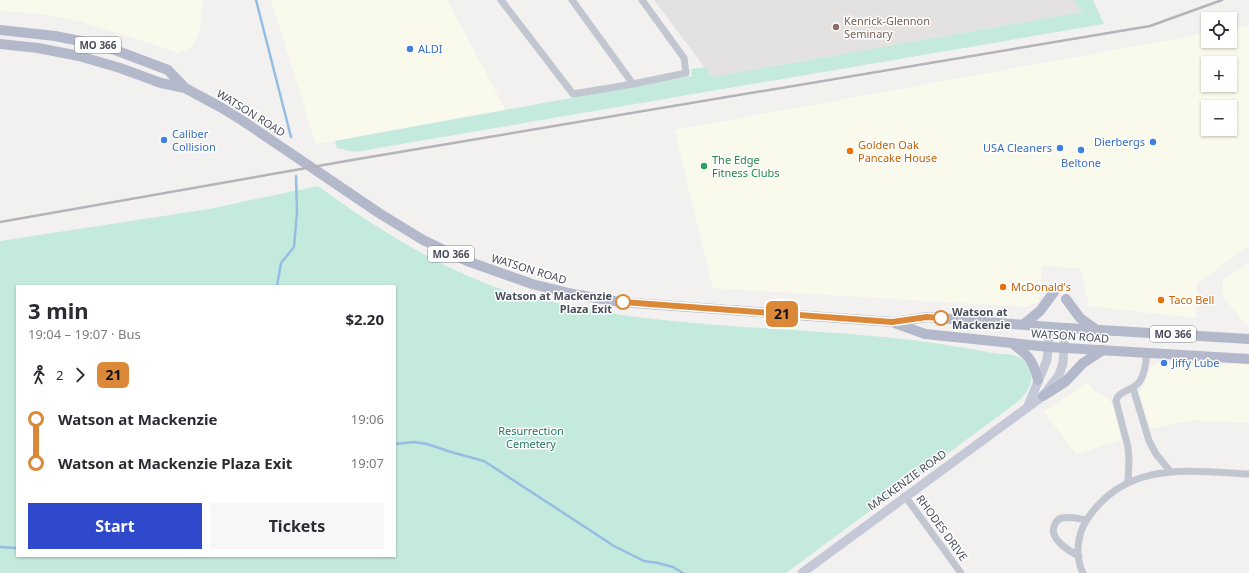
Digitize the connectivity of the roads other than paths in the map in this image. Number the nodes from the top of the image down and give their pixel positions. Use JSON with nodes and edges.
{"nodes":[{"id":1,"x":501,"y":0,"type":"edge"},
{"id":2,"x":572,"y":0,"type":"edge"},
{"id":3,"x":642,"y":0,"type":"edge"},
{"id":4,"x":0,"y":30,"type":"edge"},
{"id":5,"x":0,"y":44,"type":"edge"},
{"id":6,"x":633,"y":84,"type":"junction"},
{"id":7,"x":185,"y":88,"type":"junction"},
{"id":8,"x":1054,"y":292,"type":"dead end"},
{"id":9,"x":1066,"y":299,"type":"dead end"},
{"id":10,"x":892,"y":322,"type":"junction"},
{"id":11,"x":1024,"y":324,"type":"junction"},
{"id":12,"x":1050,"y":327,"type":"junction"},
{"id":13,"x":1065,"y":328,"type":"junction"},
{"id":14,"x":1097,"y":330,"type":"junction"},
{"id":15,"x":1249,"y":339,"type":"edge"},
{"id":16,"x":1012,"y":343,"type":"junction"},
{"id":17,"x":1049,"y":347,"type":"junction"},
{"id":18,"x":1064,"y":347,"type":"junction"},
{"id":19,"x":1103,"y":350,"type":"junction"},
{"id":20,"x":1147,"y":353,"type":"junction"},
{"id":21,"x":1249,"y":359,"type":"edge"},
{"id":22,"x":1038,"y":380,"type":"junction"},
{"id":23,"x":1133,"y":388,"type":"junction"},
{"id":24,"x":1043,"y":396,"type":"junction"},
{"id":25,"x":1027,"y":408,"type":"junction"},
{"id":26,"x":1170,"y":471,"type":"junction"},
{"id":27,"x":1249,"y":474,"type":"edge"},
{"id":28,"x":1128,"y":482,"type":"junction"},
{"id":29,"x":905,"y":496,"type":"junction"},
{"id":30,"x":1087,"y":520,"type":"junction"},
{"id":31,"x":1079,"y":556,"type":"junction"},
{"id":32,"x":802,"y":573,"type":"edge"},
{"id":33,"x":961,"y":573,"type":"edge"},
{"id":34,"x":1083,"y":573,"type":"edge"}],
"edges":[{"from":1,"to":6,"type":"street"},
{"from":2,"to":6,"type":"street"},
{"from":3,"to":6,"type":"street"},
{"from":4,"to":7,"type":"main road","name":"WATSON ROAD","number":"MO 366"},
{"from":5,"to":7,"type":"main road","name":"WATSON ROAD","number":"MO 366"},
{"from":7,"to":10,"type":"main road","name":"WATSON ROAD","number":"MO 366"},
{"from":8,"to":11,"type":"main road"},
{"from":9,"to":14,"type":"main road"},
{"from":10,"to":11,"type":"main road","name":"WATSON ROAD","number":"MO 366"},
{"from":10,"to":16,"type":"main road","name":"WATSON ROAD","number":"MO 366"},
{"from":11,"to":12,"type":"main road","name":"WATSON ROAD","number":"MO 366"},
{"from":12,"to":13,"type":"main road","name":"WATSON ROAD","number":"MO 366"},
{"from":12,"to":17,"type":"main road"},
{"from":13,"to":14,"type":"main road","name":"WATSON ROAD","number":"MO 366"},
{"from":13,"to":18,"type":"main road","name":"MACKENZIE ROAD"},
{"from":14,"to":15,"type":"main road","name":"WATSON ROAD","number":"MO 366"},
{"from":16,"to":17,"type":"main road","name":"WATSON ROAD","number":"MO 366"},
{"from":16,"to":22,"type":"main road"},
{"from":17,"to":18,"type":"main road","name":"WATSON ROAD","number":"MO 366"},
{"from":17,"to":22,"type":"main road"},
{"from":18,"to":19,"type":"main road","name":"WATSON ROAD","number":"MO 366"},
{"from":18,"to":24,"type":"main road","name":"MACKENZIE ROAD"},
{"from":19,"to":20,"type":"main road","name":"WATSON ROAD","number":"MO 366"},
{"from":19,"to":24,"type":"main road"},
{"from":20,"to":21,"type":"main road","name":"WATSON ROAD","number":"MO 366"},
{"from":20,"to":23,"type":"street"},
{"from":22,"to":25,"type":"main road"},
{"from":23,"to":26,"type":"street"},
{"from":23,"to":28,"type":"street"},
{"from":24,"to":25,"type":"main road","name":"MACKENZIE ROAD"},
{"from":25,"to":29,"type":"main road","name":"MACKENZIE ROAD"},
{"from":26,"to":27,"type":"street"},
{"from":26,"to":28,"type":"street"},
{"from":28,"to":30,"type":"street"},
{"from":29,"to":32,"type":"main road","name":"MACKENZIE ROAD"},
{"from":29,"to":33,"type":"street","name":"RHODES DRIVE"},
{"from":30,"to":31,"type":"street"},
{"from":30,"to":31,"type":"street"},
{"from":31,"to":34,"type":"street"}]}
